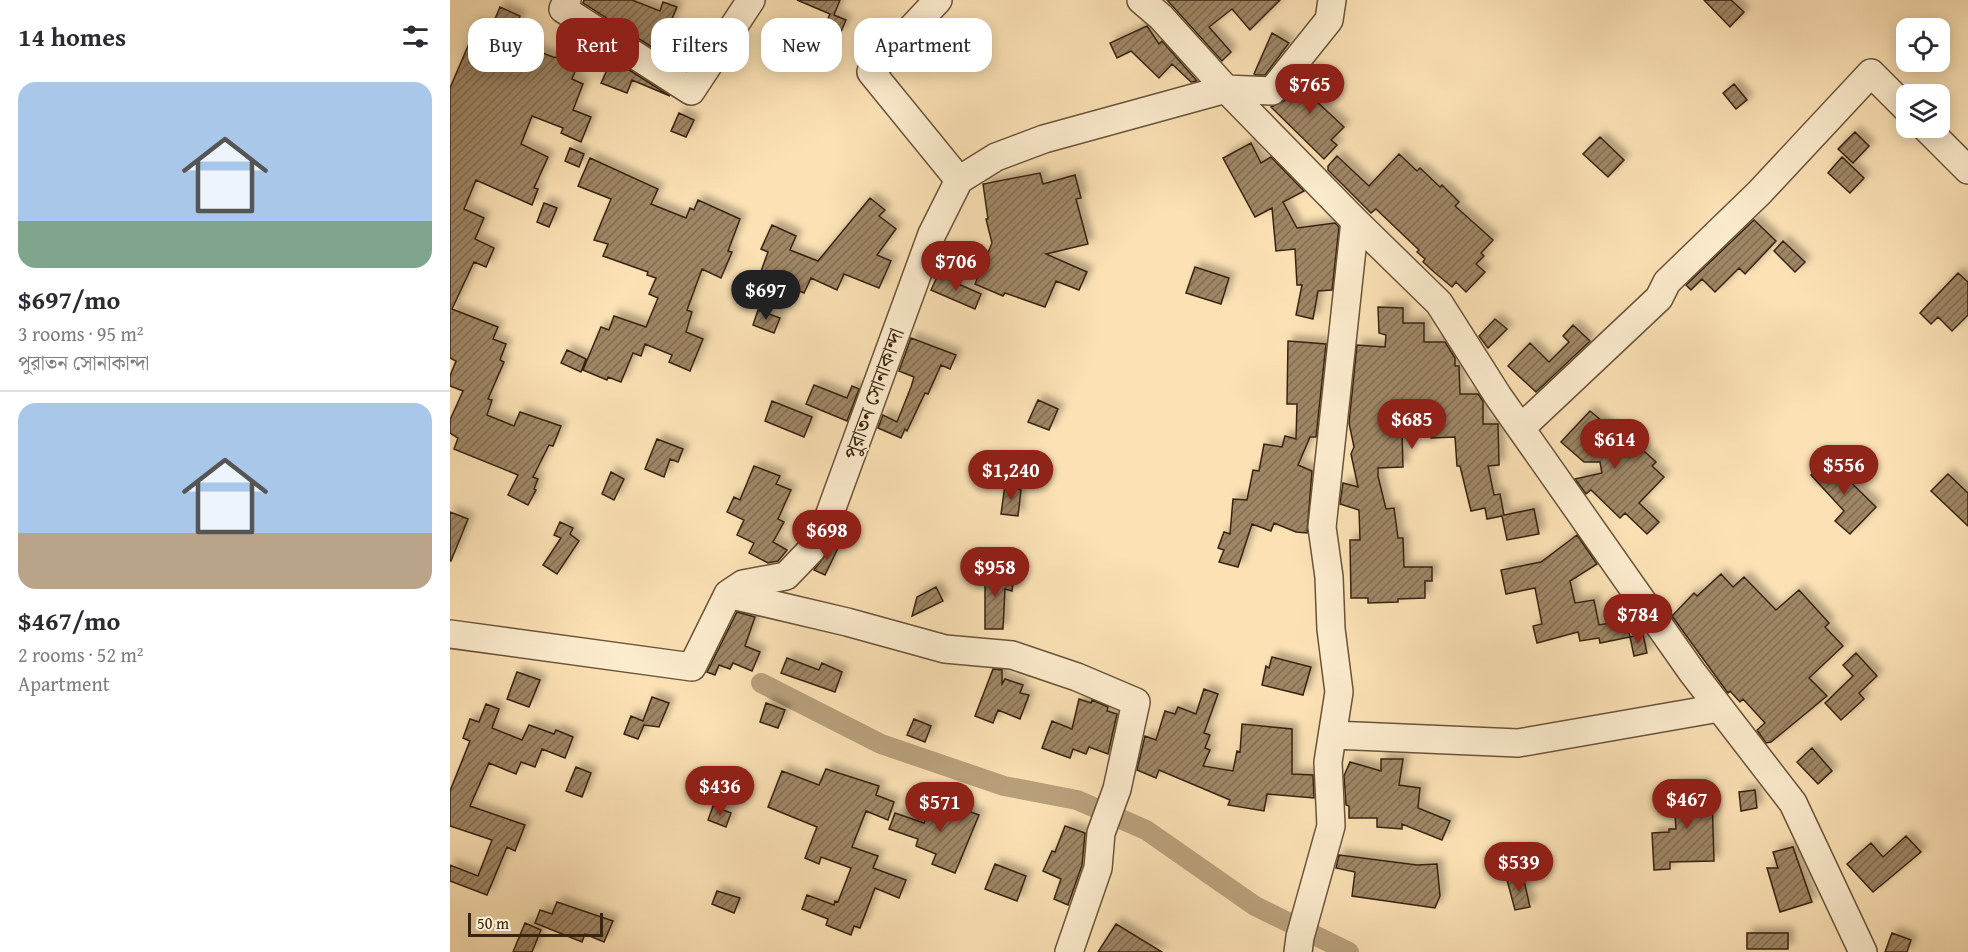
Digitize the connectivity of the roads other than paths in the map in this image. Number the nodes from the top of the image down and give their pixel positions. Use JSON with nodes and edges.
{"nodes":[{"id":1,"x":567,"y":0,"type":"edge"},
{"id":2,"x":751,"y":0,"type":"edge"},
{"id":3,"x":938,"y":0,"type":"edge"},
{"id":4,"x":1141,"y":0,"type":"edge"},
{"id":5,"x":1332,"y":0,"type":"edge"},
{"id":6,"x":1226,"y":89,"type":"junction"},
{"id":7,"x":1896,"y":98,"type":"edge"},
{"id":8,"x":1936,"y":138,"type":"edge"},
{"id":9,"x":1968,"y":170,"type":"edge"},
{"id":10,"x":959,"y":180,"type":"junction"},
{"id":11,"x":1355,"y":221,"type":"junction"},
{"id":12,"x":1521,"y":428,"type":"junction"},
{"id":13,"x":728,"y":594,"type":"junction"},
{"id":14,"x":450,"y":634,"type":"edge"},
{"id":15,"x":1719,"y":708,"type":"junction"},
{"id":16,"x":1333,"y":735,"type":"junction"},
{"id":17,"x":1299,"y":945,"type":"edge"},
{"id":18,"x":1069,"y":952,"type":"edge"},
{"id":19,"x":1863,"y":952,"type":"edge"}],
"edges":[{"from":1,"to":2,"type":"street"},
{"from":3,"to":10,"type":"street"},
{"from":4,"to":6,"type":"street"},
{"from":5,"to":6,"type":"street"},
{"from":6,"to":10,"type":"street"},
{"from":6,"to":11,"type":"street"},
{"from":7,"to":12,"type":"street"},
{"from":8,"to":9,"type":"street"},
{"from":10,"to":13,"type":"street","name":"পুরাতন সোনাকান্দা"},
{"from":11,"to":12,"type":"street"},
{"from":11,"to":16,"type":"street"},
{"from":12,"to":15,"type":"street"},
{"from":13,"to":14,"type":"street"},
{"from":13,"to":18,"type":"street"},
{"from":15,"to":16,"type":"street"},
{"from":15,"to":19,"type":"street"},
{"from":16,"to":17,"type":"street"}]}
